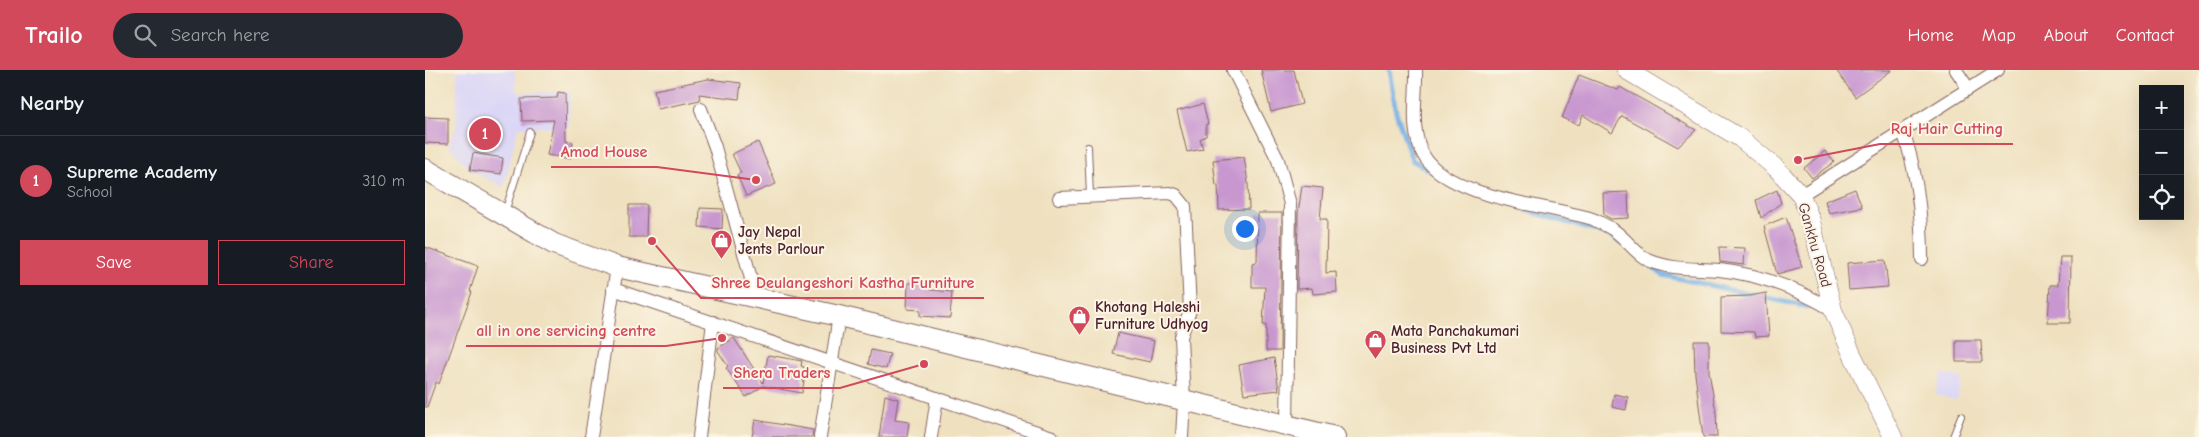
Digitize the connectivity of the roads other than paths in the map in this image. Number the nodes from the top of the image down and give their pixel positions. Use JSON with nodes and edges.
{"nodes":[{"id":1,"x":1233,"y":70,"type":"edge"},
{"id":2,"x":1416,"y":70,"type":"edge"},
{"id":3,"x":1626,"y":70,"type":"edge"},
{"id":4,"x":1957,"y":70,"type":"edge"},
{"id":5,"x":1998,"y":70,"type":"edge"},
{"id":6,"x":1968,"y":88,"type":"junction"},
{"id":7,"x":701,"y":109,"type":"dead end"},
{"id":8,"x":1903,"y":131,"type":"junction"},
{"id":9,"x":530,"y":132,"type":"dead end"},
{"id":10,"x":1088,"y":147,"type":"dead end"},
{"id":11,"x":425,"y":169,"type":"edge"},
{"id":12,"x":1801,"y":195,"type":"junction"},
{"id":13,"x":1090,"y":196,"type":"junction"},
{"id":14,"x":1059,"y":198,"type":"dead end"},
{"id":15,"x":504,"y":216,"type":"junction"},
{"id":16,"x":1922,"y":259,"type":"dead end"},
{"id":17,"x":617,"y":267,"type":"junction"},
{"id":18,"x":613,"y":288,"type":"junction"},
{"id":19,"x":756,"y":297,"type":"junction"},
{"id":20,"x":1833,"y":310,"type":"junction"},
{"id":21,"x":839,"y":316,"type":"junction"},
{"id":22,"x":713,"y":322,"type":"junction"},
{"id":23,"x":832,"y":363,"type":"junction"},
{"id":24,"x":937,"y":398,"type":"junction"},
{"id":25,"x":1184,"y":401,"type":"junction"},
{"id":26,"x":1961,"y":416,"type":"dead end"},
{"id":27,"x":1287,"y":426,"type":"junction"},
{"id":28,"x":1035,"y":434,"type":"edge"},
{"id":29,"x":591,"y":437,"type":"edge"},
{"id":30,"x":699,"y":437,"type":"edge"},
{"id":31,"x":821,"y":437,"type":"edge"},
{"id":32,"x":931,"y":437,"type":"edge"},
{"id":33,"x":1052,"y":437,"type":"edge"},
{"id":34,"x":1182,"y":437,"type":"edge"},
{"id":35,"x":1335,"y":437,"type":"edge"},
{"id":36,"x":1893,"y":437,"type":"edge"},
{"id":37,"x":1953,"y":437,"type":"edge"}],
"edges":[{"from":1,"to":27,"type":"street"},
{"from":2,"to":20,"type":"street"},
{"from":3,"to":12,"type":"main road","name":"Gankhu Road"},
{"from":4,"to":6,"type":"street"},
{"from":5,"to":6,"type":"street"},
{"from":6,"to":8,"type":"street"},
{"from":7,"to":19,"type":"street"},
{"from":8,"to":12,"type":"street"},
{"from":8,"to":16,"type":"street"},
{"from":9,"to":15,"type":"lane"},
{"from":10,"to":13,"type":"lane"},
{"from":11,"to":15,"type":"main road"},
{"from":12,"to":20,"type":"main road","name":"Gankhu Road"},
{"from":13,"to":14,"type":"street"},
{"from":13,"to":25,"type":"street"},
{"from":15,"to":17,"type":"main road"},
{"from":17,"to":18,"type":"street"},
{"from":17,"to":19,"type":"main road"},
{"from":18,"to":22,"type":"street"},
{"from":18,"to":29,"type":"street"},
{"from":19,"to":21,"type":"main road"},
{"from":20,"to":36,"type":"main road","name":"Gankhu Road"},
{"from":21,"to":23,"type":"street"},
{"from":21,"to":25,"type":"main road"},
{"from":22,"to":23,"type":"street"},
{"from":22,"to":30,"type":"street"},
{"from":23,"to":24,"type":"street"},
{"from":23,"to":31,"type":"street"},
{"from":24,"to":28,"type":"street"},
{"from":24,"to":32,"type":"street"},
{"from":25,"to":27,"type":"main road"},
{"from":25,"to":34,"type":"street"},
{"from":26,"to":37,"type":"lane"},
{"from":27,"to":35,"type":"main road"},
{"from":28,"to":33,"type":"street"}]}
